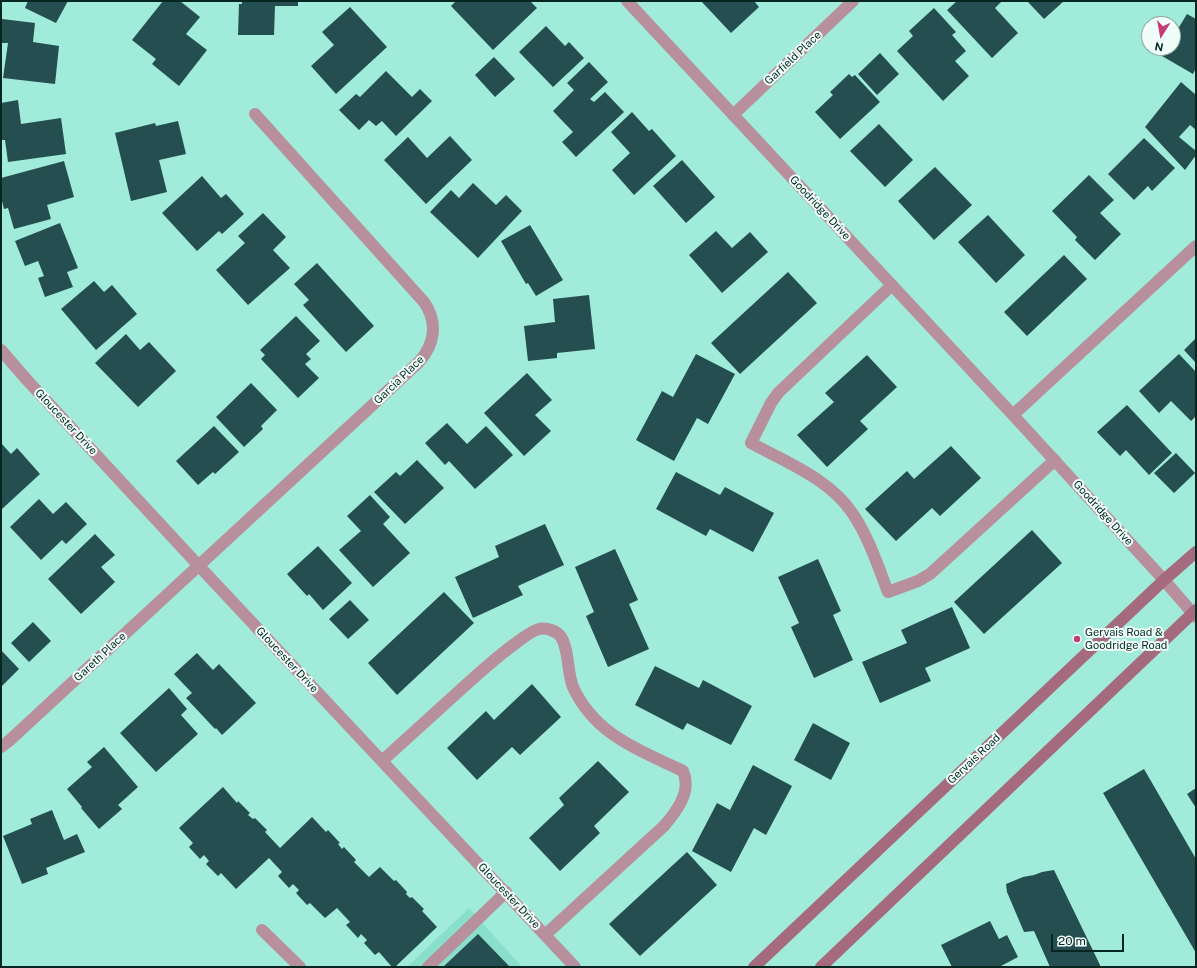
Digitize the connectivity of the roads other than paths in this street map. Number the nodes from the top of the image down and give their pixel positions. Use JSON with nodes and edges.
{"nodes":[{"id":1,"x":627,"y":1,"type":"edge"},
{"id":2,"x":854,"y":1,"type":"edge"},
{"id":3,"x":255,"y":114,"type":"dead end"},
{"id":4,"x":733,"y":115,"type":"junction"},
{"id":5,"x":1196,"y":246,"type":"edge"},
{"id":6,"x":892,"y":285,"type":"junction"},
{"id":7,"x":1,"y":350,"type":"edge"},
{"id":8,"x":1013,"y":415,"type":"junction"},
{"id":9,"x":1054,"y":460,"type":"junction"},
{"id":10,"x":1196,"y":552,"type":"edge"},
{"id":11,"x":199,"y":566,"type":"junction"},
{"id":12,"x":1164,"y":580,"type":"junction"},
{"id":13,"x":1195,"y":613,"type":"edge"},
{"id":14,"x":1,"y":747,"type":"edge"},
{"id":15,"x":382,"y":761,"type":"junction"},
{"id":16,"x":506,"y":892,"type":"junction"},
{"id":17,"x":262,"y":930,"type":"dead end"},
{"id":18,"x":545,"y":935,"type":"junction"},
{"id":19,"x":300,"y":967,"type":"edge"},
{"id":20,"x":428,"y":967,"type":"edge"},
{"id":21,"x":575,"y":967,"type":"edge"},
{"id":22,"x":754,"y":967,"type":"edge"},
{"id":23,"x":821,"y":967,"type":"edge"}],
"edges":[{"from":1,"to":4,"type":"street","name":"Goodridge Drive"},
{"from":2,"to":4,"type":"street","name":"Garfield Place"},
{"from":3,"to":11,"type":"street","name":"Garcia Place"},
{"from":4,"to":6,"type":"street","name":"Goodridge Drive"},
{"from":5,"to":8,"type":"street"},
{"from":6,"to":8,"type":"street","name":"Goodridge Drive"},
{"from":6,"to":9,"type":"street"},
{"from":7,"to":11,"type":"street","name":"Gloucester Drive"},
{"from":8,"to":9,"type":"street","name":"Goodridge Drive"},
{"from":9,"to":12,"type":"street","name":"Goodridge Drive"},
{"from":10,"to":12,"type":"main road","name":"Gervais Road"},
{"from":11,"to":14,"type":"street","name":"Gareth Place"},
{"from":11,"to":15,"type":"street","name":"Gloucester Drive"},
{"from":12,"to":13,"type":"street","name":"Goodridge Drive"},
{"from":12,"to":22,"type":"main road","name":"Gervais Road"},
{"from":13,"to":23,"type":"main road"},
{"from":15,"to":16,"type":"street","name":"Gloucester Drive"},
{"from":15,"to":18,"type":"street"},
{"from":16,"to":18,"type":"street","name":"Gloucester Drive"},
{"from":16,"to":20,"type":"street"},
{"from":17,"to":19,"type":"street"},
{"from":18,"to":21,"type":"street","name":"Gloucester Drive"}]}
